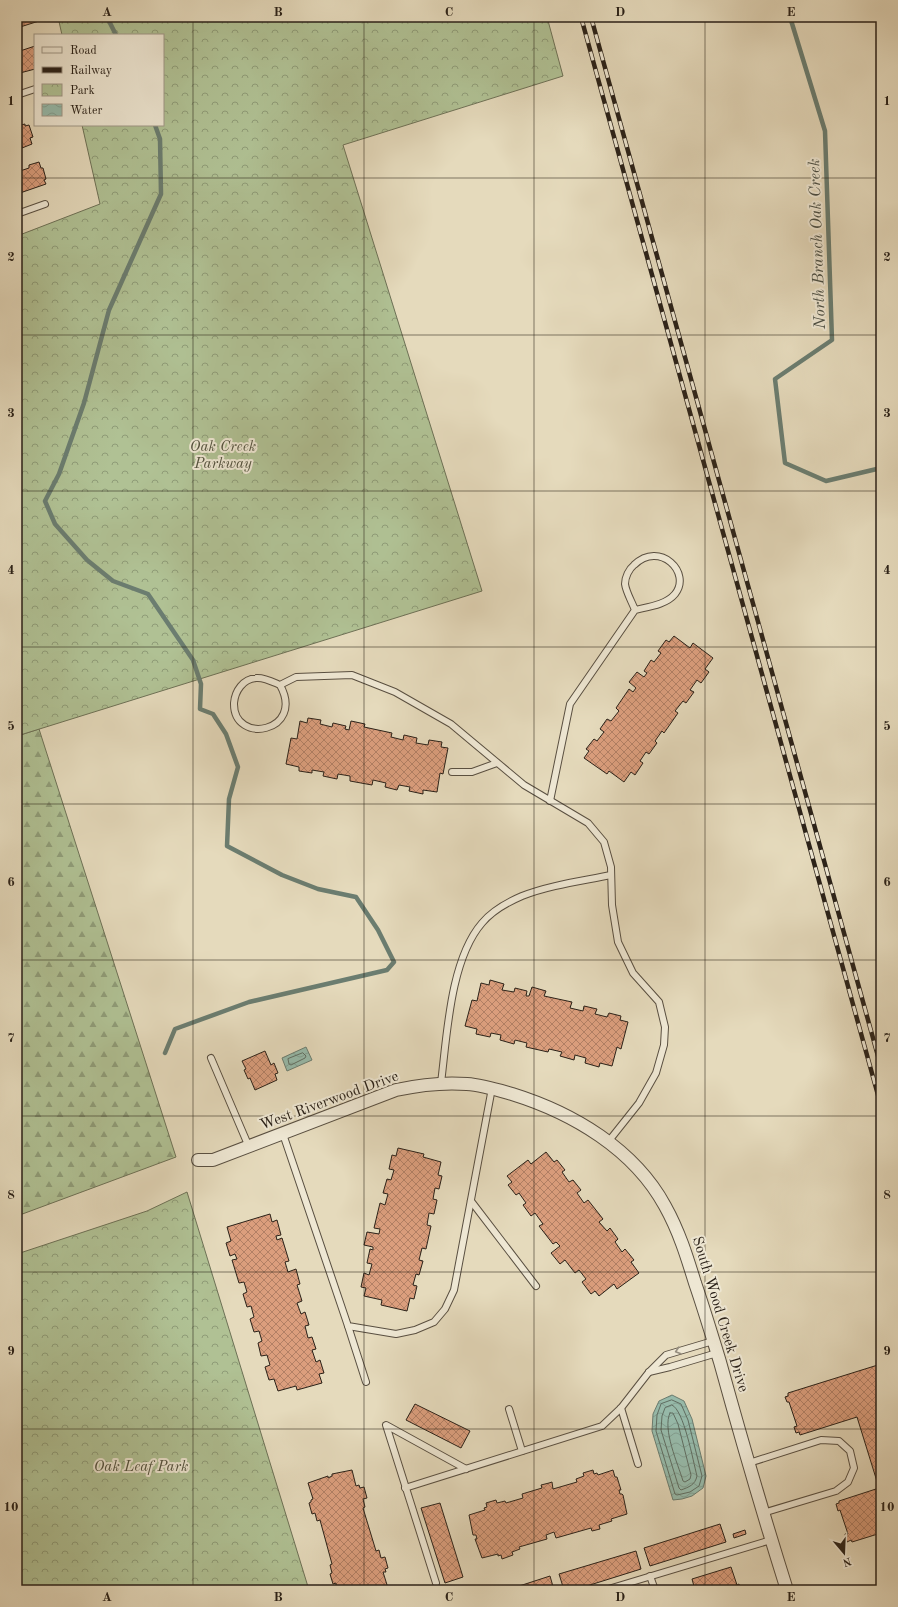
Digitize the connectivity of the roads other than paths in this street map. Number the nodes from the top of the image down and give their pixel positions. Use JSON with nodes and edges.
{"nodes":[{"id":1,"x":34,"y":89,"type":"edge"},
{"id":2,"x":17,"y":95,"type":"edge"},
{"id":3,"x":45,"y":204,"type":"dead end"},
{"id":4,"x":17,"y":214,"type":"edge"},
{"id":5,"x":635,"y":610,"type":"junction"},
{"id":6,"x":280,"y":685,"type":"junction"},
{"id":7,"x":497,"y":763,"type":"junction"},
{"id":8,"x":452,"y":772,"type":"dead end"},
{"id":9,"x":550,"y":801,"type":"junction"},
{"id":10,"x":611,"y":875,"type":"junction"},
{"id":11,"x":211,"y":1058,"type":"dead end"},
{"id":12,"x":441,"y":1083,"type":"junction"},
{"id":13,"x":492,"y":1088,"type":"junction"},
{"id":14,"x":542,"y":1105,"type":"joint"},
{"id":15,"x":283,"y":1134,"type":"junction"},
{"id":16,"x":608,"y":1142,"type":"junction"},
{"id":17,"x":249,"y":1147,"type":"junction"},
{"id":18,"x":198,"y":1160,"type":"dead end"},
{"id":19,"x":470,"y":1201,"type":"junction"},
{"id":20,"x":536,"y":1286,"type":"dead end"},
{"id":21,"x":348,"y":1326,"type":"junction"},
{"id":22,"x":713,"y":1341,"type":"junction"},
{"id":23,"x":717,"y":1353,"type":"junction"},
{"id":24,"x":649,"y":1372,"type":"junction"},
{"id":25,"x":366,"y":1382,"type":"dead end"},
{"id":26,"x":621,"y":1408,"type":"junction"},
{"id":27,"x":509,"y":1409,"type":"dead end"},
{"id":28,"x":522,"y":1451,"type":"junction"},
{"id":29,"x":749,"y":1463,"type":"junction"},
{"id":30,"x":638,"y":1464,"type":"dead end"},
{"id":31,"x":466,"y":1469,"type":"junction"},
{"id":32,"x":405,"y":1488,"type":"junction"},
{"id":33,"x":763,"y":1513,"type":"junction"},
{"id":34,"x":771,"y":1540,"type":"junction"},
{"id":35,"x":650,"y":1576,"type":"junction"},
{"id":36,"x":436,"y":1583,"type":"dead end"},
{"id":37,"x":605,"y":1590,"type":"edge"},
{"id":38,"x":654,"y":1590,"type":"edge"},
{"id":39,"x":787,"y":1590,"type":"edge"}],
"edges":[{"from":1,"to":2,"type":"lane"},
{"from":3,"to":4,"type":"lane"},
{"from":5,"to":5,"type":"lane"},
{"from":5,"to":9,"type":"lane"},
{"from":6,"to":6,"type":"lane"},
{"from":6,"to":7,"type":"lane"},
{"from":7,"to":8,"type":"lane"},
{"from":7,"to":9,"type":"lane"},
{"from":9,"to":10,"type":"lane"},
{"from":10,"to":12,"type":"lane"},
{"from":10,"to":16,"type":"lane"},
{"from":11,"to":17,"type":"lane"},
{"from":12,"to":13,"type":"street","name":"West Riverwood Drive"},
{"from":12,"to":15,"type":"street","name":"West Riverwood Drive"},
{"from":13,"to":14,"type":"street","name":"West Riverwood Drive"},
{"from":13,"to":19,"type":"lane"},
{"from":14,"to":16,"type":"street","name":"South Wood Creek Drive"},
{"from":15,"to":17,"type":"street","name":"West Riverwood Drive"},
{"from":15,"to":21,"type":"lane"},
{"from":16,"to":22,"type":"street","name":"South Wood Creek Drive"},
{"from":17,"to":18,"type":"street","name":"West Riverwood Drive"},
{"from":19,"to":20,"type":"lane"},
{"from":19,"to":21,"type":"lane"},
{"from":21,"to":25,"type":"lane"},
{"from":22,"to":23,"type":"street","name":"South Wood Creek Drive"},
{"from":22,"to":24,"type":"lane","one_way":true},
{"from":23,"to":24,"type":"lane"},
{"from":23,"to":29,"type":"street","name":"South Wood Creek Drive"},
{"from":24,"to":26,"type":"lane"},
{"from":26,"to":28,"type":"lane"},
{"from":26,"to":30,"type":"lane"},
{"from":27,"to":28,"type":"lane"},
{"from":28,"to":31,"type":"lane"},
{"from":29,"to":33,"type":"street","name":"South Wood Creek Drive"},
{"from":29,"to":33,"type":"lane"},
{"from":31,"to":32,"type":"lane"},
{"from":31,"to":32,"type":"lane"},
{"from":32,"to":36,"type":"lane"},
{"from":33,"to":34,"type":"street","name":"South Wood Creek Drive"},
{"from":34,"to":35,"type":"lane"},
{"from":34,"to":39,"type":"street","name":"South Wood Creek Drive"},
{"from":35,"to":37,"type":"lane"},
{"from":35,"to":38,"type":"lane"}]}
